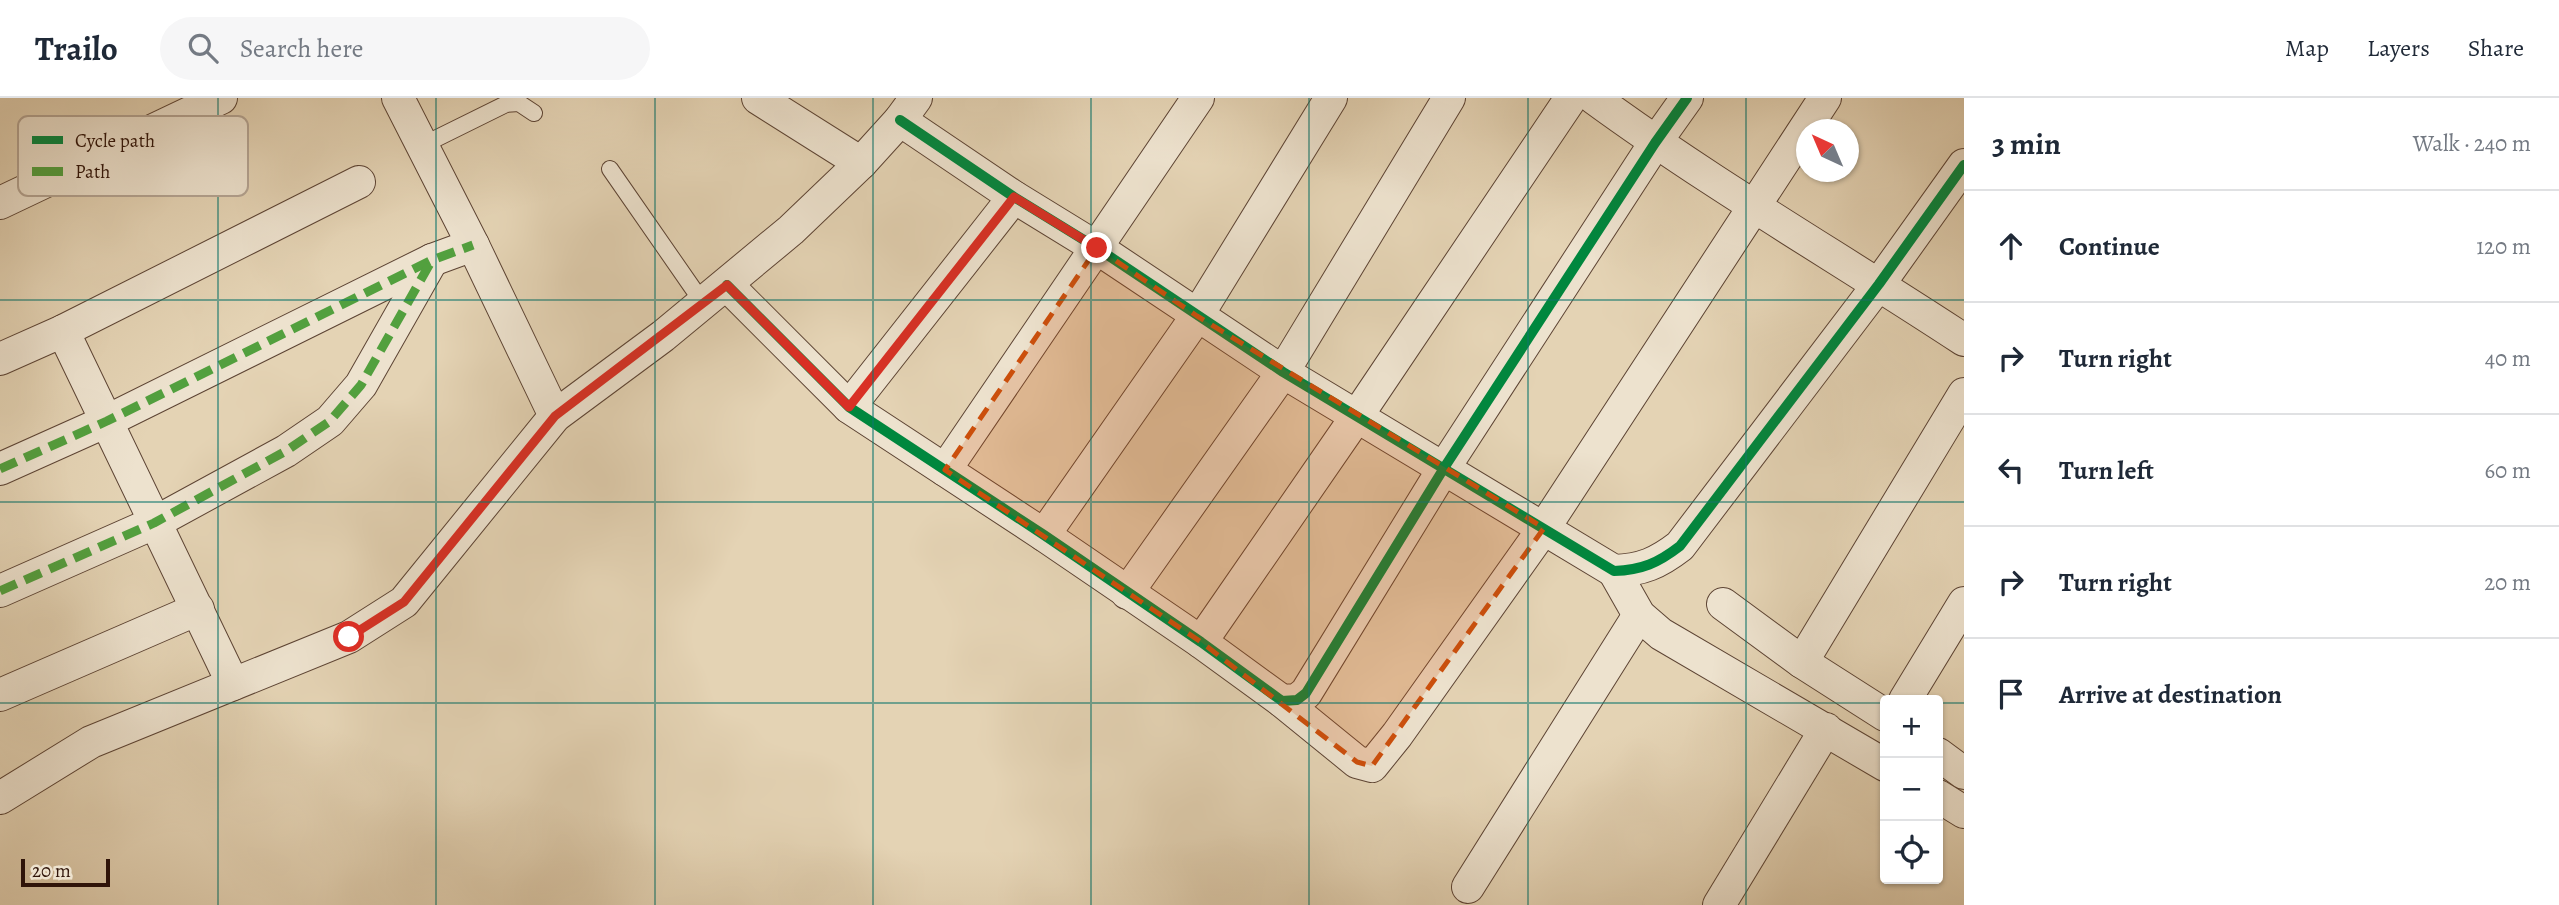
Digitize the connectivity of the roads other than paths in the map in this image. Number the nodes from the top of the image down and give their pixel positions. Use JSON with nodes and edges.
{"nodes":[{"id":1,"x":221,"y":98,"type":"edge"},
{"id":2,"x":398,"y":98,"type":"edge"},
{"id":3,"x":758,"y":98,"type":"edge"},
{"id":4,"x":1198,"y":98,"type":"edge"},
{"id":5,"x":1331,"y":98,"type":"edge"},
{"id":6,"x":1450,"y":98,"type":"edge"},
{"id":7,"x":1571,"y":98,"type":"edge"},
{"id":8,"x":1594,"y":98,"type":"edge"},
{"id":9,"x":1687,"y":98,"type":"edge"},
{"id":10,"x":1825,"y":98,"type":"edge"},
{"id":11,"x":908,"y":109,"type":"edge"},
{"id":12,"x":534,"y":113,"type":"dead end"},
{"id":13,"x":183,"y":116,"type":"edge"},
{"id":14,"x":1655,"y":142,"type":"junction"},
{"id":15,"x":423,"y":145,"type":"junction"},
{"id":16,"x":861,"y":163,"type":"junction"},
{"id":17,"x":1964,"y":165,"type":"edge"},
{"id":18,"x":610,"y":169,"type":"dead end"},
{"id":19,"x":359,"y":182,"type":"dead end"},
{"id":20,"x":18,"y":194,"type":"edge"},
{"id":21,"x":1014,"y":197,"type":"junction"},
{"id":22,"x":0,"y":203,"type":"edge"},
{"id":23,"x":1752,"y":206,"type":"junction"},
{"id":24,"x":473,"y":245,"type":"junction"},
{"id":25,"x":1097,"y":248,"type":"junction"},
{"id":26,"x":432,"y":260,"type":"junction"},
{"id":27,"x":1879,"y":284,"type":"junction"},
{"id":28,"x":715,"y":294,"type":"junction"},
{"id":29,"x":1197,"y":316,"type":"junction"},
{"id":30,"x":63,"y":331,"type":"junction"},
{"id":31,"x":1964,"y":340,"type":"edge"},
{"id":32,"x":0,"y":359,"type":"edge"},
{"id":33,"x":1283,"y":372,"type":"junction"},
{"id":34,"x":1964,"y":394,"type":"edge"},
{"id":35,"x":849,"y":407,"type":"junction"},
{"id":36,"x":555,"y":416,"type":"junction"},
{"id":37,"x":1357,"y":416,"type":"junction"},
{"id":38,"x":107,"y":421,"type":"junction"},
{"id":39,"x":1444,"y":468,"type":"junction"},
{"id":40,"x":0,"y":469,"type":"edge"},
{"id":41,"x":946,"y":470,"type":"junction"},
{"id":42,"x":154,"y":523,"type":"junction"},
{"id":43,"x":1544,"y":528,"type":"junction"},
{"id":44,"x":1044,"y":535,"type":"junction"},
{"id":45,"x":1614,"y":571,"type":"junction"},
{"id":46,"x":0,"y":592,"type":"edge"},
{"id":47,"x":1127,"y":593,"type":"junction"},
{"id":48,"x":1964,"y":603,"type":"edge"},
{"id":49,"x":1723,"y":604,"type":"dead end"},
{"id":50,"x":198,"y":609,"type":"junction"},
{"id":51,"x":1639,"y":615,"type":"junction"},
{"id":52,"x":1201,"y":642,"type":"junction"},
{"id":53,"x":1802,"y":662,"type":"junction"},
{"id":54,"x":233,"y":684,"type":"junction"},
{"id":55,"x":0,"y":695,"type":"edge"},
{"id":56,"x":1908,"y":695,"type":"edge"},
{"id":57,"x":1282,"y":701,"type":"junction"},
{"id":58,"x":1880,"y":712,"type":"edge"},
{"id":59,"x":1826,"y":729,"type":"junction"},
{"id":60,"x":1880,"y":762,"type":"edge"},
{"id":61,"x":0,"y":798,"type":"edge"},
{"id":62,"x":1943,"y":799,"type":"edge"},
{"id":63,"x":1964,"y":812,"type":"edge"},
{"id":64,"x":1468,"y":887,"type":"dead end"},
{"id":65,"x":1719,"y":905,"type":"edge"}],
"edges":[{"from":1,"to":13,"type":"street"},
{"from":2,"to":15,"type":"street"},
{"from":3,"to":16,"type":"street"},
{"from":4,"to":25,"type":"street"},
{"from":5,"to":29,"type":"street"},
{"from":6,"to":33,"type":"street"},
{"from":7,"to":37,"type":"street"},
{"from":8,"to":14,"type":"street"},
{"from":9,"to":14,"type":"street"},
{"from":10,"to":23,"type":"street"},
{"from":11,"to":16,"type":"street"},
{"from":11,"to":21,"type":"street"},
{"from":12,"to":15,"type":"lane"},
{"from":14,"to":23,"type":"street"},
{"from":14,"to":39,"type":"street"},
{"from":15,"to":24,"type":"street"},
{"from":16,"to":28,"type":"street"},
{"from":17,"to":27,"type":"street"},
{"from":18,"to":28,"type":"lane"},
{"from":19,"to":30,"type":"street"},
{"from":20,"to":22,"type":"street"},
{"from":21,"to":25,"type":"street"},
{"from":21,"to":35,"type":"street"},
{"from":23,"to":27,"type":"street"},
{"from":23,"to":43,"type":"street"},
{"from":24,"to":26,"type":"street"},
{"from":24,"to":36,"type":"street"},
{"from":25,"to":29,"type":"street"},
{"from":25,"to":41,"type":"street"},
{"from":26,"to":38,"type":"street"},
{"from":26,"to":42,"type":"street"},
{"from":27,"to":31,"type":"street"},
{"from":27,"to":45,"type":"street"},
{"from":28,"to":35,"type":"street"},
{"from":28,"to":36,"type":"street"},
{"from":29,"to":33,"type":"street"},
{"from":29,"to":44,"type":"street"},
{"from":30,"to":32,"type":"street"},
{"from":30,"to":38,"type":"street"},
{"from":33,"to":37,"type":"street"},
{"from":33,"to":47,"type":"street"},
{"from":34,"to":53,"type":"street"},
{"from":35,"to":41,"type":"street"},
{"from":36,"to":54,"type":"street"},
{"from":37,"to":39,"type":"street"},
{"from":37,"to":52,"type":"street"},
{"from":38,"to":40,"type":"street"},
{"from":38,"to":42,"type":"street"},
{"from":39,"to":43,"type":"street"},
{"from":39,"to":57,"type":"street"},
{"from":41,"to":44,"type":"street"},
{"from":42,"to":46,"type":"street"},
{"from":42,"to":50,"type":"street"},
{"from":43,"to":45,"type":"street"},
{"from":43,"to":57,"type":"street"},
{"from":44,"to":47,"type":"street"},
{"from":45,"to":51,"type":"street"},
{"from":47,"to":52,"type":"street"},
{"from":48,"to":56,"type":"street"},
{"from":49,"to":53,"type":"street"},
{"from":50,"to":54,"type":"street"},
{"from":50,"to":55,"type":"street"},
{"from":51,"to":59,"type":"street"},
{"from":51,"to":64,"type":"street"},
{"from":52,"to":57,"type":"street"},
{"from":53,"to":58,"type":"street"},
{"from":54,"to":61,"type":"street"},
{"from":59,"to":60,"type":"street"},
{"from":59,"to":65,"type":"street"},
{"from":62,"to":63,"type":"street"}]}
